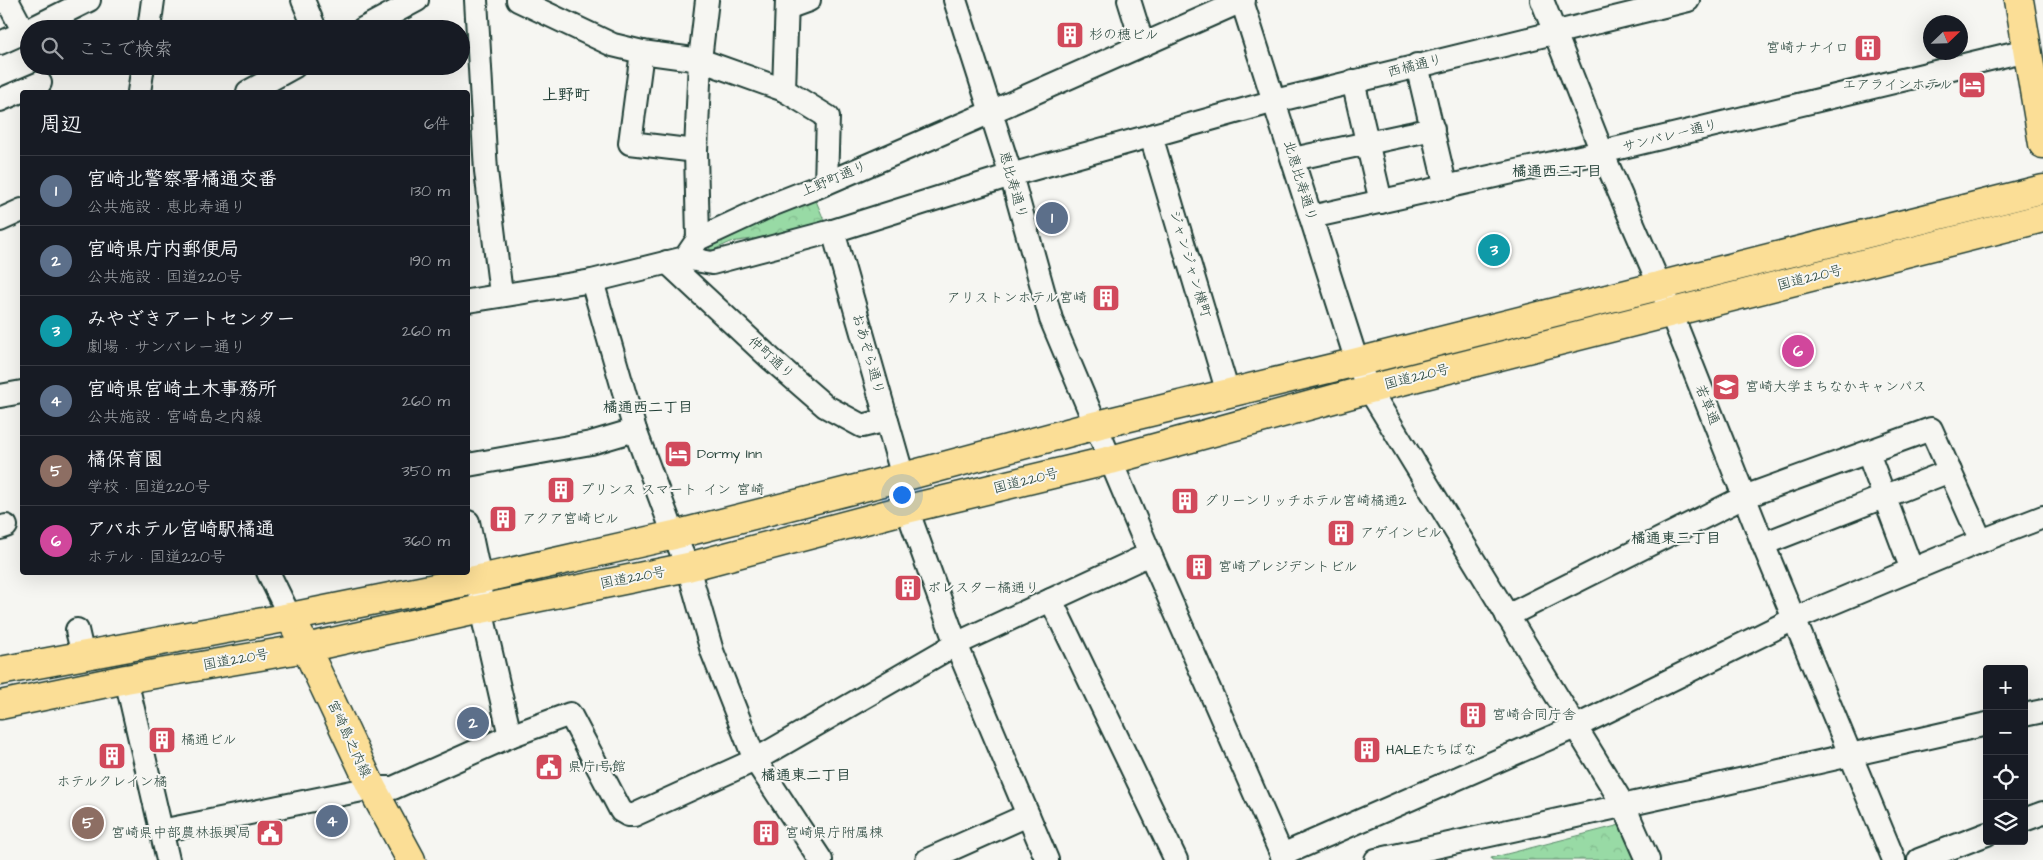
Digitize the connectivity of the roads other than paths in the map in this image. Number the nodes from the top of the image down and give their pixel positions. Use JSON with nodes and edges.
{"nodes":[{"id":1,"x":8,"y":0,"type":"edge"},
{"id":2,"x":89,"y":0,"type":"edge"},
{"id":3,"x":153,"y":0,"type":"edge"},
{"id":4,"x":303,"y":0,"type":"edge"},
{"id":5,"x":417,"y":0,"type":"edge"},
{"id":6,"x":476,"y":0,"type":"edge"},
{"id":7,"x":518,"y":0,"type":"edge"},
{"id":8,"x":707,"y":0,"type":"edge"},
{"id":9,"x":809,"y":0,"type":"edge"},
{"id":10,"x":955,"y":0,"type":"edge"},
{"id":11,"x":1129,"y":0,"type":"edge"},
{"id":12,"x":1542,"y":0,"type":"edge"},
{"id":13,"x":1688,"y":0,"type":"edge"},
{"id":14,"x":2019,"y":0,"type":"edge"},
{"id":15,"x":1237,"y":2,"type":"edge"},
{"id":16,"x":787,"y":4,"type":"edge"},
{"id":17,"x":21,"y":20,"type":"edge"},
{"id":18,"x":48,"y":20,"type":"edge"},
{"id":19,"x":150,"y":20,"type":"edge"},
{"id":20,"x":311,"y":20,"type":"edge"},
{"id":21,"x":380,"y":20,"type":"edge"},
{"id":22,"x":1555,"y":31,"type":"junction"},
{"id":23,"x":20,"y":33,"type":"edge"},
{"id":24,"x":0,"y":42,"type":"edge"},
{"id":25,"x":1143,"y":45,"type":"junction"},
{"id":26,"x":2027,"y":50,"type":"junction"},
{"id":27,"x":642,"y":52,"type":"junction"},
{"id":28,"x":700,"y":60,"type":"junction"},
{"id":29,"x":1418,"y":65,"type":"junction"},
{"id":30,"x":142,"y":75,"type":"edge"},
{"id":31,"x":279,"y":75,"type":"edge"},
{"id":32,"x":1353,"y":81,"type":"junction"},
{"id":33,"x":40,"y":83,"type":"dead end"},
{"id":34,"x":24,"y":90,"type":"edge"},
{"id":35,"x":139,"y":90,"type":"edge"},
{"id":36,"x":252,"y":90,"type":"edge"},
{"id":37,"x":784,"y":90,"type":"junction"},
{"id":38,"x":20,"y":92,"type":"edge"},
{"id":39,"x":0,"y":100,"type":"edge"},
{"id":40,"x":1275,"y":101,"type":"junction"},
{"id":41,"x":991,"y":112,"type":"junction"},
{"id":42,"x":1433,"y":129,"type":"junction"},
{"id":43,"x":1151,"y":136,"type":"junction"},
{"id":44,"x":1367,"y":144,"type":"junction"},
{"id":45,"x":2043,"y":144,"type":"edge"},
{"id":46,"x":696,"y":151,"type":"junction"},
{"id":47,"x":1602,"y":152,"type":"junction"},
{"id":48,"x":1293,"y":159,"type":"junction"},
{"id":49,"x":1011,"y":175,"type":"junction"},
{"id":50,"x":826,"y":183,"type":"junction"},
{"id":51,"x":1446,"y":188,"type":"junction"},
{"id":52,"x":2043,"y":189,"type":"edge"},
{"id":53,"x":1381,"y":202,"type":"junction"},
{"id":54,"x":20,"y":211,"type":"edge"},
{"id":55,"x":1311,"y":217,"type":"junction"},
{"id":56,"x":2043,"y":218,"type":"edge"},
{"id":57,"x":0,"y":220,"type":"edge"},
{"id":58,"x":833,"y":231,"type":"junction"},
{"id":59,"x":698,"y":238,"type":"junction"},
{"id":60,"x":676,"y":260,"type":"junction"},
{"id":61,"x":592,"y":281,"type":"junction"},
{"id":62,"x":1660,"y":287,"type":"junction"},
{"id":63,"x":501,"y":294,"type":"junction"},
{"id":64,"x":470,"y":301,"type":"edge"},
{"id":65,"x":1670,"y":314,"type":"junction"},
{"id":66,"x":1356,"y":362,"type":"junction"},
{"id":67,"x":1369,"y":390,"type":"junction"},
{"id":68,"x":20,"y":392,"type":"edge"},
{"id":69,"x":1228,"y":393,"type":"junction"},
{"id":70,"x":0,"y":396,"type":"edge"},
{"id":71,"x":887,"y":420,"type":"junction"},
{"id":72,"x":1097,"y":425,"type":"junction"},
{"id":73,"x":635,"y":430,"type":"junction"},
{"id":74,"x":1868,"y":453,"type":"junction"},
{"id":75,"x":1111,"y":460,"type":"junction"},
{"id":76,"x":470,"y":465,"type":"edge"},
{"id":77,"x":1950,"y":471,"type":"junction"},
{"id":78,"x":903,"y":477,"type":"junction"},
{"id":79,"x":1885,"y":496,"type":"junction"},
{"id":80,"x":1744,"y":497,"type":"junction"},
{"id":81,"x":908,"y":509,"type":"junction"},
{"id":82,"x":2043,"y":517,"type":"edge"},
{"id":83,"x":470,"y":532,"type":"edge"},
{"id":84,"x":674,"y":535,"type":"junction"},
{"id":85,"x":1981,"y":541,"type":"junction"},
{"id":86,"x":1763,"y":544,"type":"junction"},
{"id":87,"x":1150,"y":554,"type":"junction"},
{"id":88,"x":688,"y":567,"type":"junction"},
{"id":89,"x":1912,"y":570,"type":"junction"},
{"id":90,"x":269,"y":575,"type":"edge"},
{"id":91,"x":480,"y":579,"type":"junction"},
{"id":92,"x":1052,"y":600,"type":"junction"},
{"id":93,"x":481,"y":609,"type":"junction"},
{"id":94,"x":1508,"y":616,"type":"junction"},
{"id":95,"x":290,"y":617,"type":"junction"},
{"id":96,"x":1794,"y":619,"type":"junction"},
{"id":97,"x":956,"y":644,"type":"junction"},
{"id":98,"x":306,"y":648,"type":"junction"},
{"id":99,"x":0,"y":671,"type":"edge"},
{"id":100,"x":126,"y":679,"type":"junction"},
{"id":101,"x":0,"y":705,"type":"edge"},
{"id":102,"x":2043,"y":711,"type":"edge"},
{"id":103,"x":2028,"y":714,"type":"edge"},
{"id":104,"x":1983,"y":725,"type":"edge"},
{"id":105,"x":1575,"y":727,"type":"junction"},
{"id":106,"x":510,"y":736,"type":"junction"},
{"id":107,"x":1851,"y":754,"type":"junction"},
{"id":108,"x":755,"y":760,"type":"junction"},
{"id":109,"x":372,"y":788,"type":"junction"},
{"id":110,"x":1624,"y":806,"type":"junction"},
{"id":111,"x":2043,"y":813,"type":"edge"},
{"id":112,"x":1028,"y":815,"type":"junction"},
{"id":113,"x":2028,"y":819,"type":"edge"},
{"id":114,"x":161,"y":831,"type":"junction"},
{"id":115,"x":1983,"y":836,"type":"edge"},
{"id":116,"x":1458,"y":852,"type":"edge"},
{"id":117,"x":1283,"y":857,"type":"edge"},
{"id":118,"x":168,"y":860,"type":"edge"},
{"id":119,"x":411,"y":860,"type":"edge"},
{"id":120,"x":821,"y":860,"type":"edge"},
{"id":121,"x":926,"y":860,"type":"edge"},
{"id":122,"x":1047,"y":860,"type":"edge"},
{"id":123,"x":1176,"y":860,"type":"edge"},
{"id":124,"x":1376,"y":860,"type":"edge"},
{"id":125,"x":1648,"y":860,"type":"edge"},
{"id":126,"x":1894,"y":860,"type":"edge"},
{"id":127,"x":1919,"y":860,"type":"edge"}],
"edges":[{"from":1,"to":17,"type":"street"},
{"from":2,"to":18,"type":"street"},
{"from":3,"to":19,"type":"street"},
{"from":4,"to":20,"type":"street"},
{"from":5,"to":21,"type":"street"},
{"from":6,"to":63,"type":"street"},
{"from":7,"to":27,"type":"street"},
{"from":8,"to":28,"type":"street"},
{"from":9,"to":16,"type":"street"},
{"from":10,"to":41,"type":"street","name":"恵比寿通り"},
{"from":11,"to":25,"type":"street"},
{"from":12,"to":22,"type":"street","name":"若草通"},
{"from":13,"to":22,"type":"street","name":"西橘通り"},
{"from":14,"to":26,"type":"main road"},
{"from":15,"to":25,"type":"street","name":"上野町通り"},
{"from":15,"to":40,"type":"street","name":"北恵比寿通り"},
{"from":16,"to":37,"type":"street"},
{"from":22,"to":29,"type":"street","name":"西橘通り"},
{"from":22,"to":47,"type":"street","name":"若草通"},
{"from":23,"to":24,"type":"street"},
{"from":25,"to":41,"type":"street","name":"上野町通り"},
{"from":26,"to":45,"type":"main road"},
{"from":26,"to":47,"type":"street","name":"サンバレー通り"},
{"from":27,"to":28,"type":"street"},
{"from":27,"to":46,"type":"street"},
{"from":28,"to":37,"type":"street"},
{"from":28,"to":46,"type":"street"},
{"from":29,"to":32,"type":"street","name":"西橘通り"},
{"from":29,"to":42,"type":"street"},
{"from":30,"to":35,"type":"street"},
{"from":31,"to":36,"type":"street"},
{"from":32,"to":40,"type":"street","name":"西橘通り"},
{"from":32,"to":44,"type":"street"},
{"from":33,"to":34,"type":"street"},
{"from":37,"to":50,"type":"street"},
{"from":38,"to":39,"type":"street"},
{"from":40,"to":43,"type":"street","name":"西橘通り"},
{"from":40,"to":48,"type":"street","name":"北恵比寿通り"},
{"from":41,"to":49,"type":"street","name":"恵比寿通り"},
{"from":41,"to":50,"type":"street","name":"上野町通り"},
{"from":42,"to":44,"type":"street"},
{"from":42,"to":51,"type":"street"},
{"from":43,"to":49,"type":"street","name":"西橘通り"},
{"from":43,"to":69,"type":"street","name":"ジャンジャン横町"},
{"from":44,"to":48,"type":"street"},
{"from":44,"to":53,"type":"street"},
{"from":46,"to":59,"type":"street"},
{"from":47,"to":51,"type":"street","name":"サンバレー通り"},
{"from":47,"to":62,"type":"street","name":"若草通"},
{"from":48,"to":55,"type":"street","name":"北恵比寿通り"},
{"from":49,"to":58,"type":"street"},
{"from":49,"to":72,"type":"street","name":"恵比寿通り"},
{"from":50,"to":59,"type":"street","name":"上野町通り"},
{"from":51,"to":53,"type":"street","name":"サンバレー通り"},
{"from":52,"to":62,"type":"main road","name":"国道220号"},
{"from":53,"to":55,"type":"street","name":"サンバレー通り"},
{"from":54,"to":57,"type":"street"},
{"from":55,"to":66,"type":"street","name":"北恵比寿通り"},
{"from":56,"to":65,"type":"main road","name":"国道220号"},
{"from":58,"to":60,"type":"street"},
{"from":58,"to":71,"type":"street","name":"おあぞら通り"},
{"from":59,"to":60,"type":"street"},
{"from":60,"to":61,"type":"street"},
{"from":60,"to":71,"type":"street","name":"仲町通り"},
{"from":61,"to":63,"type":"street"},
{"from":61,"to":73,"type":"street"},
{"from":62,"to":65,"type":"street","name":"若草通"},
{"from":62,"to":66,"type":"main road","name":"国道220号"},
{"from":63,"to":64,"type":"street"},
{"from":65,"to":67,"type":"main road","name":"国道220号"},
{"from":65,"to":80,"type":"street","name":"若草通"},
{"from":66,"to":67,"type":"street","name":"北恵比寿通り"},
{"from":66,"to":69,"type":"main road","name":"国道220号"},
{"from":67,"to":75,"type":"main road","name":"国道220号"},
{"from":67,"to":94,"type":"street","name":"北恵比寿通り"},
{"from":68,"to":70,"type":"street"},
{"from":69,"to":72,"type":"main road","name":"国道220号"},
{"from":71,"to":78,"type":"street","name":"おあぞら通り"},
{"from":72,"to":75,"type":"street","name":"恵比寿通り"},
{"from":72,"to":78,"type":"main road","name":"国道220号"},
{"from":73,"to":76,"type":"street"},
{"from":73,"to":84,"type":"street"},
{"from":74,"to":77,"type":"street"},
{"from":74,"to":79,"type":"street"},
{"from":74,"to":80,"type":"street"},
{"from":75,"to":81,"type":"main road","name":"国道220号"},
{"from":75,"to":87,"type":"street","name":"恵比寿通り"},
{"from":77,"to":79,"type":"street"},
{"from":77,"to":85,"type":"street"},
{"from":78,"to":84,"type":"main road","name":"国道220号"},
{"from":79,"to":86,"type":"street"},
{"from":79,"to":89,"type":"street"},
{"from":80,"to":86,"type":"street","name":"若草通"},
{"from":80,"to":94,"type":"street"},
{"from":81,"to":88,"type":"main road","name":"国道220号"},
{"from":81,"to":97,"type":"street"},
{"from":82,"to":85,"type":"street"},
{"from":83,"to":91,"type":"street"},
{"from":84,"to":88,"type":"street"},
{"from":84,"to":91,"type":"main road","name":"国道220号"},
{"from":85,"to":89,"type":"street"},
{"from":86,"to":96,"type":"street","name":"若草通"},
{"from":87,"to":92,"type":"street"},
{"from":87,"to":117,"type":"street","name":"恵比寿通り"},
{"from":88,"to":93,"type":"main road","name":"国道220号"},
{"from":88,"to":108,"type":"street"},
{"from":89,"to":96,"type":"street"},
{"from":90,"to":95,"type":"street"},
{"from":91,"to":93,"type":"street"},
{"from":91,"to":95,"type":"main road","name":"国道220号"},
{"from":92,"to":97,"type":"street"},
{"from":92,"to":123,"type":"street"},
{"from":93,"to":98,"type":"main road","name":"国道220号"},
{"from":93,"to":106,"type":"street"},
{"from":94,"to":105,"type":"street","name":"北恵比寿通り"},
{"from":95,"to":98,"type":"main road","name":"宮崎島之内線"},
{"from":95,"to":99,"type":"main road","name":"国道220号"},
{"from":96,"to":105,"type":"street"},
{"from":96,"to":107,"type":"street","name":"若草通"},
{"from":97,"to":108,"type":"street"},
{"from":97,"to":112,"type":"street"},
{"from":98,"to":100,"type":"main road","name":"国道220号"},
{"from":98,"to":109,"type":"main road","name":"宮崎島之内線"},
{"from":100,"to":101,"type":"main road","name":"国道220号"},
{"from":100,"to":114,"type":"street"},
{"from":102,"to":103,"type":"street"},
{"from":104,"to":107,"type":"street"},
{"from":105,"to":110,"type":"street","name":"北恵比寿通り"},
{"from":105,"to":117,"type":"street"},
{"from":106,"to":108,"type":"street"},
{"from":106,"to":109,"type":"street"},
{"from":107,"to":110,"type":"street"},
{"from":107,"to":126,"type":"street","name":"若草通"},
{"from":108,"to":120,"type":"street"},
{"from":109,"to":114,"type":"street"},
{"from":109,"to":119,"type":"main road","name":"宮崎島之内線"},
{"from":110,"to":116,"type":"street"},
{"from":110,"to":125,"type":"street","name":"北恵比寿通り"},
{"from":111,"to":113,"type":"street"},
{"from":112,"to":121,"type":"street"},
{"from":112,"to":122,"type":"street"},
{"from":114,"to":118,"type":"street"},
{"from":115,"to":127,"type":"street"},
{"from":116,"to":124,"type":"street"}]}
